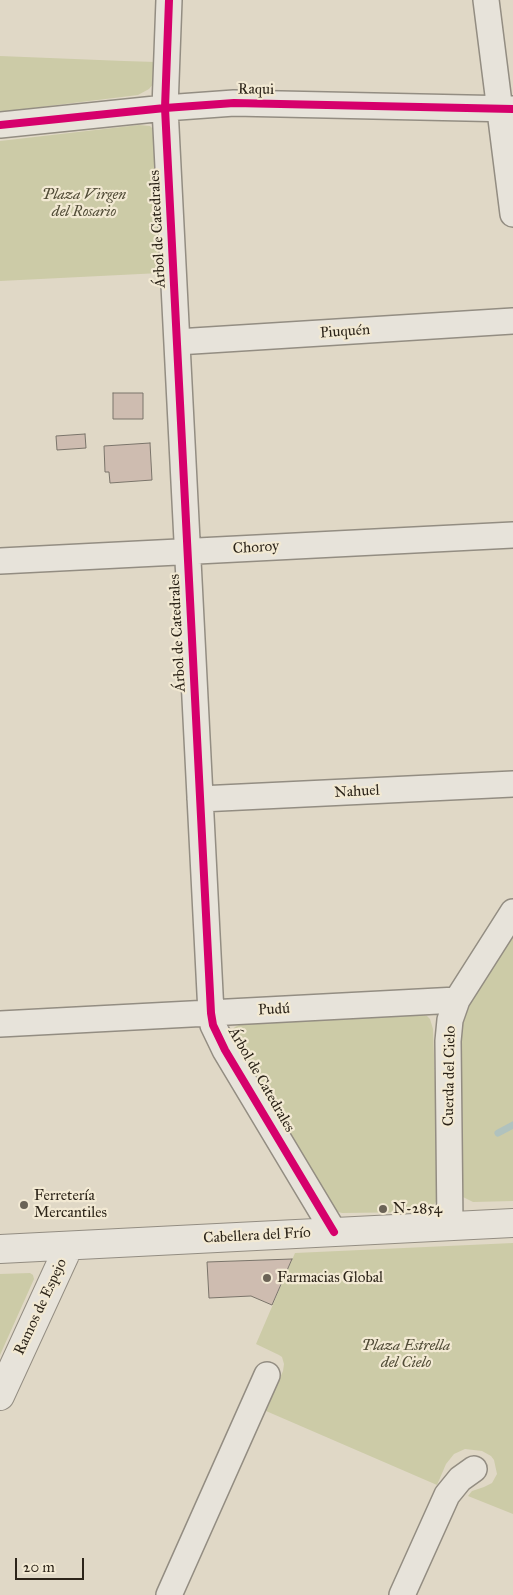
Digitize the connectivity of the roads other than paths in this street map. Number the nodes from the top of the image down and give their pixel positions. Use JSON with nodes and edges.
{"nodes":[{"id":1,"x":168,"y":0,"type":"edge"},
{"id":2,"x":486,"y":0,"type":"edge"},
{"id":3,"x":165,"y":108,"type":"junction"},
{"id":4,"x":506,"y":109,"type":"edge"},
{"id":5,"x":0,"y":125,"type":"edge"},
{"id":6,"x":513,"y":214,"type":"edge"},
{"id":7,"x":513,"y":321,"type":"edge"},
{"id":8,"x":177,"y":342,"type":"junction"},
{"id":9,"x":513,"y":535,"type":"edge"},
{"id":10,"x":188,"y":552,"type":"junction"},
{"id":11,"x":0,"y":561,"type":"edge"},
{"id":12,"x":513,"y":784,"type":"edge"},
{"id":13,"x":200,"y":799,"type":"junction"},
{"id":14,"x":513,"y":912,"type":"edge"},
{"id":15,"x":457,"y":1000,"type":"junction"},
{"id":16,"x":211,"y":1013,"type":"junction"},
{"id":17,"x":0,"y":1024,"type":"edge"},
{"id":18,"x":513,"y":1223,"type":"edge"},
{"id":19,"x":450,"y":1226,"type":"junction"},
{"id":20,"x":334,"y":1232,"type":"junction"},
{"id":21,"x":69,"y":1246,"type":"junction"},
{"id":22,"x":0,"y":1249,"type":"edge"},
{"id":23,"x":267,"y":1374,"type":"dead end"},
{"id":24,"x":0,"y":1396,"type":"edge"},
{"id":25,"x":474,"y":1469,"type":"dead end"},
{"id":26,"x":169,"y":1595,"type":"edge"},
{"id":27,"x":402,"y":1595,"type":"edge"}],
"edges":[{"from":1,"to":3,"type":"street","name":"Árbol de Catedrales"},
{"from":2,"to":4,"type":"street"},
{"from":3,"to":4,"type":"street","name":"Raqui"},
{"from":3,"to":5,"type":"street","name":"Raqui"},
{"from":3,"to":8,"type":"street","name":"Árbol de Catedrales"},
{"from":4,"to":6,"type":"street"},
{"from":7,"to":8,"type":"street","name":"Piuquén"},
{"from":8,"to":10,"type":"street","name":"Árbol de Catedrales"},
{"from":9,"to":10,"type":"street","name":"Choroy"},
{"from":10,"to":11,"type":"street","name":"Choroy"},
{"from":10,"to":13,"type":"street","name":"Árbol de Catedrales"},
{"from":12,"to":13,"type":"street","name":"Nahuel"},
{"from":13,"to":16,"type":"street","name":"Árbol de Catedrales"},
{"from":14,"to":15,"type":"street","name":"Cuerda del Cielo"},
{"from":15,"to":16,"type":"street","name":"Pudú"},
{"from":15,"to":19,"type":"street","name":"Cuerda del Cielo"},
{"from":16,"to":17,"type":"street","name":"Pudú"},
{"from":16,"to":20,"type":"street","name":"Árbol de Catedrales"},
{"from":18,"to":19,"type":"street","name":"Cabellera del Frío"},
{"from":19,"to":20,"type":"street","name":"Cabellera del Frío"},
{"from":20,"to":21,"type":"street","name":"Cabellera del Frío"},
{"from":21,"to":22,"type":"street","name":"Cabellera del Frío"},
{"from":21,"to":24,"type":"street","name":"Ramos de Espejo"},
{"from":23,"to":26,"type":"street"},
{"from":25,"to":27,"type":"street"}]}
